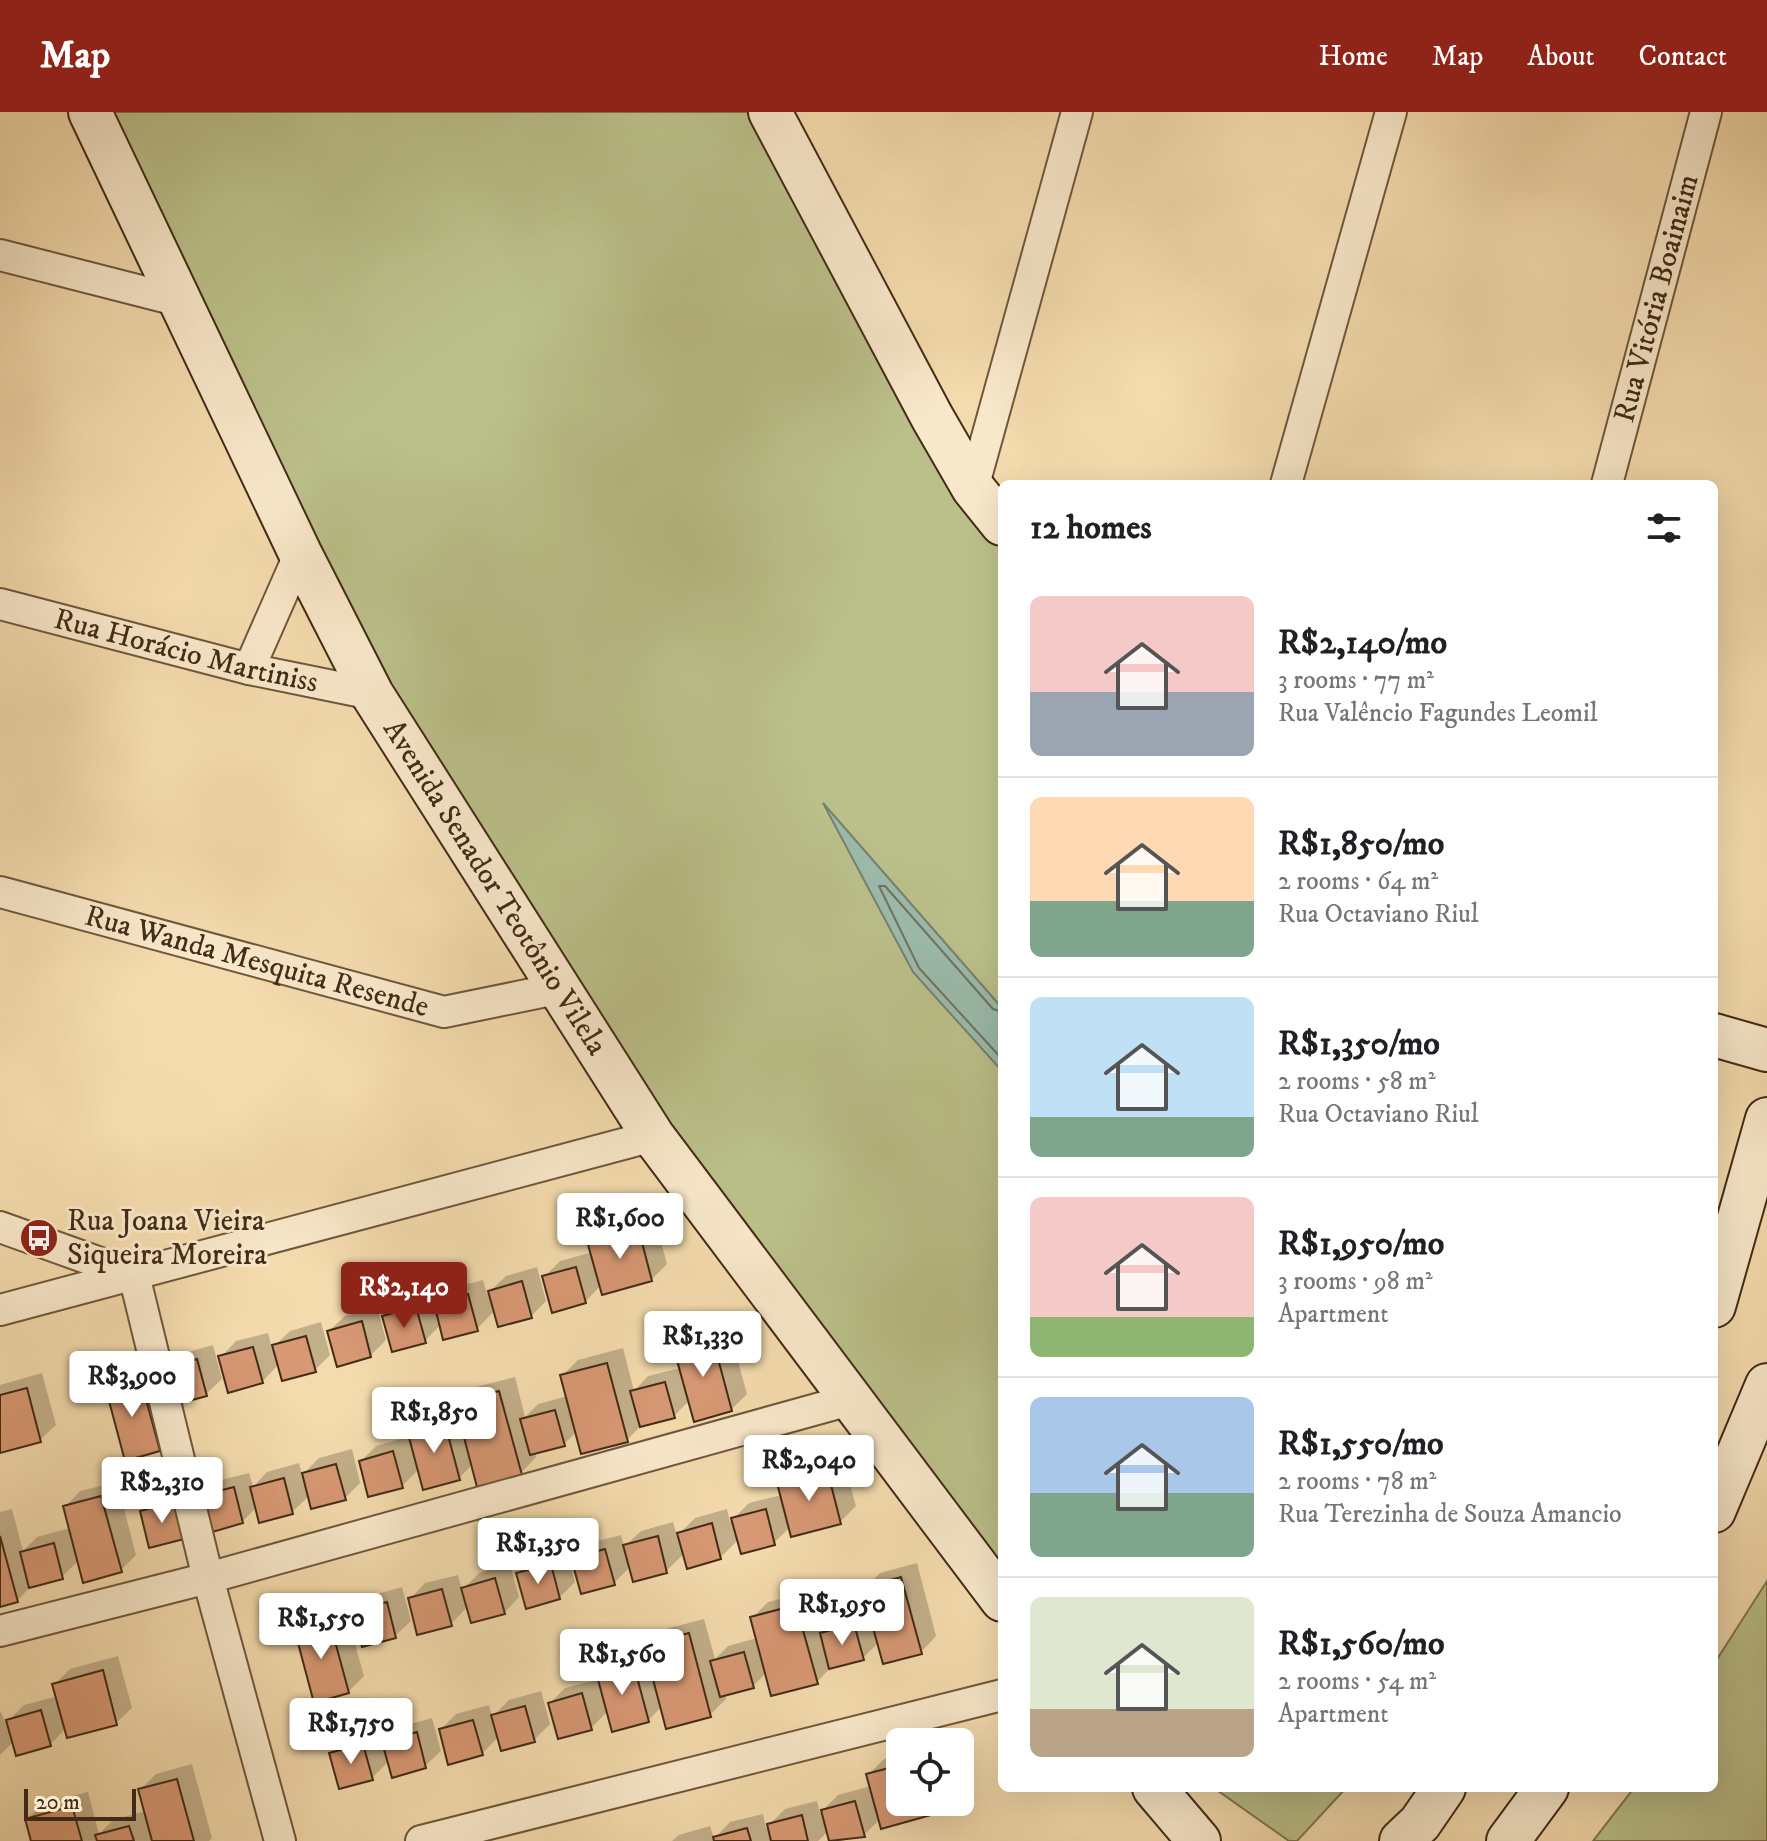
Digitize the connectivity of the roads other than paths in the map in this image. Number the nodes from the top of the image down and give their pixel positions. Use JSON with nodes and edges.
{"nodes":[{"id":1,"x":90,"y":112,"type":"edge"},
{"id":2,"x":770,"y":112,"type":"edge"},
{"id":3,"x":1077,"y":112,"type":"edge"},
{"id":4,"x":1391,"y":112,"type":"edge"},
{"id":5,"x":1706,"y":112,"type":"edge"},
{"id":6,"x":0,"y":255,"type":"edge"},
{"id":7,"x":180,"y":301,"type":"junction"},
{"id":8,"x":1287,"y":480,"type":"edge"},
{"id":9,"x":1608,"y":480,"type":"edge"},
{"id":10,"x":973,"y":488,"type":"junction"},
{"id":11,"x":998,"y":519,"type":"edge"},
{"id":12,"x":300,"y":553,"type":"junction"},
{"id":13,"x":0,"y":604,"type":"edge"},
{"id":14,"x":249,"y":669,"type":"junction"},
{"id":15,"x":372,"y":694,"type":"junction"},
{"id":16,"x":0,"y":892,"type":"edge"},
{"id":17,"x":561,"y":988,"type":"junction"},
{"id":18,"x":1718,"y":1036,"type":"edge"},
{"id":19,"x":1767,"y":1050,"type":"edge"},
{"id":20,"x":1767,"y":1119,"type":"edge"},
{"id":21,"x":653,"y":1136,"type":"junction"},
{"id":22,"x":0,"y":1227,"type":"edge"},
{"id":23,"x":134,"y":1275,"type":"junction"},
{"id":24,"x":1718,"y":1292,"type":"edge"},
{"id":25,"x":0,"y":1310,"type":"edge"},
{"id":26,"x":1767,"y":1385,"type":"edge"},
{"id":27,"x":853,"y":1399,"type":"junction"},
{"id":28,"x":1718,"y":1501,"type":"edge"},
{"id":29,"x":208,"y":1578,"type":"junction"},
{"id":30,"x":998,"y":1595,"type":"edge"},
{"id":31,"x":0,"y":1631,"type":"edge"},
{"id":32,"x":998,"y":1696,"type":"edge"},
{"id":33,"x":1157,"y":1792,"type":"edge"},
{"id":34,"x":1441,"y":1792,"type":"edge"},
{"id":35,"x":1544,"y":1792,"type":"edge"},
{"id":36,"x":280,"y":1841,"type":"edge"},
{"id":37,"x":421,"y":1841,"type":"edge"},
{"id":38,"x":1199,"y":1841,"type":"edge"},
{"id":39,"x":1401,"y":1841,"type":"edge"},
{"id":40,"x":1508,"y":1841,"type":"edge"}],
"edges":[{"from":1,"to":7,"type":"street","name":"Avenida Senador Teotônio Vilela"},
{"from":2,"to":10,"type":"street"},
{"from":3,"to":10,"type":"street"},
{"from":4,"to":8,"type":"street"},
{"from":5,"to":9,"type":"street","name":"Rua Vitória Boainaim"},
{"from":6,"to":7,"type":"street"},
{"from":7,"to":12,"type":"street","name":"Avenida Senador Teotônio Vilela"},
{"from":10,"to":11,"type":"street"},
{"from":12,"to":14,"type":"street"},
{"from":12,"to":15,"type":"street","name":"Avenida Senador Teotônio Vilela"},
{"from":13,"to":14,"type":"street","name":"Rua Horácio Martiniss"},
{"from":14,"to":15,"type":"street","name":"Rua Horácio Martiniss"},
{"from":15,"to":17,"type":"street","name":"Avenida Senador Teotônio Vilela"},
{"from":16,"to":17,"type":"street","name":"Rua Wanda Mesquita Resende"},
{"from":17,"to":21,"type":"street","name":"Avenida Senador Teotônio Vilela"},
{"from":18,"to":19,"type":"street"},
{"from":20,"to":24,"type":"street"},
{"from":21,"to":23,"type":"street"},
{"from":21,"to":27,"type":"street","name":"Avenida Senador Teotônio Vilela"},
{"from":22,"to":23,"type":"street"},
{"from":23,"to":25,"type":"street"},
{"from":23,"to":29,"type":"street"},
{"from":26,"to":28,"type":"street"},
{"from":27,"to":29,"type":"street"},
{"from":27,"to":30,"type":"street","name":"Avenida Senador Teotônio Vilela"},
{"from":29,"to":31,"type":"street"},
{"from":29,"to":36,"type":"street"},
{"from":32,"to":37,"type":"street"},
{"from":33,"to":38,"type":"street"},
{"from":34,"to":39,"type":"street"},
{"from":35,"to":40,"type":"street"}]}
